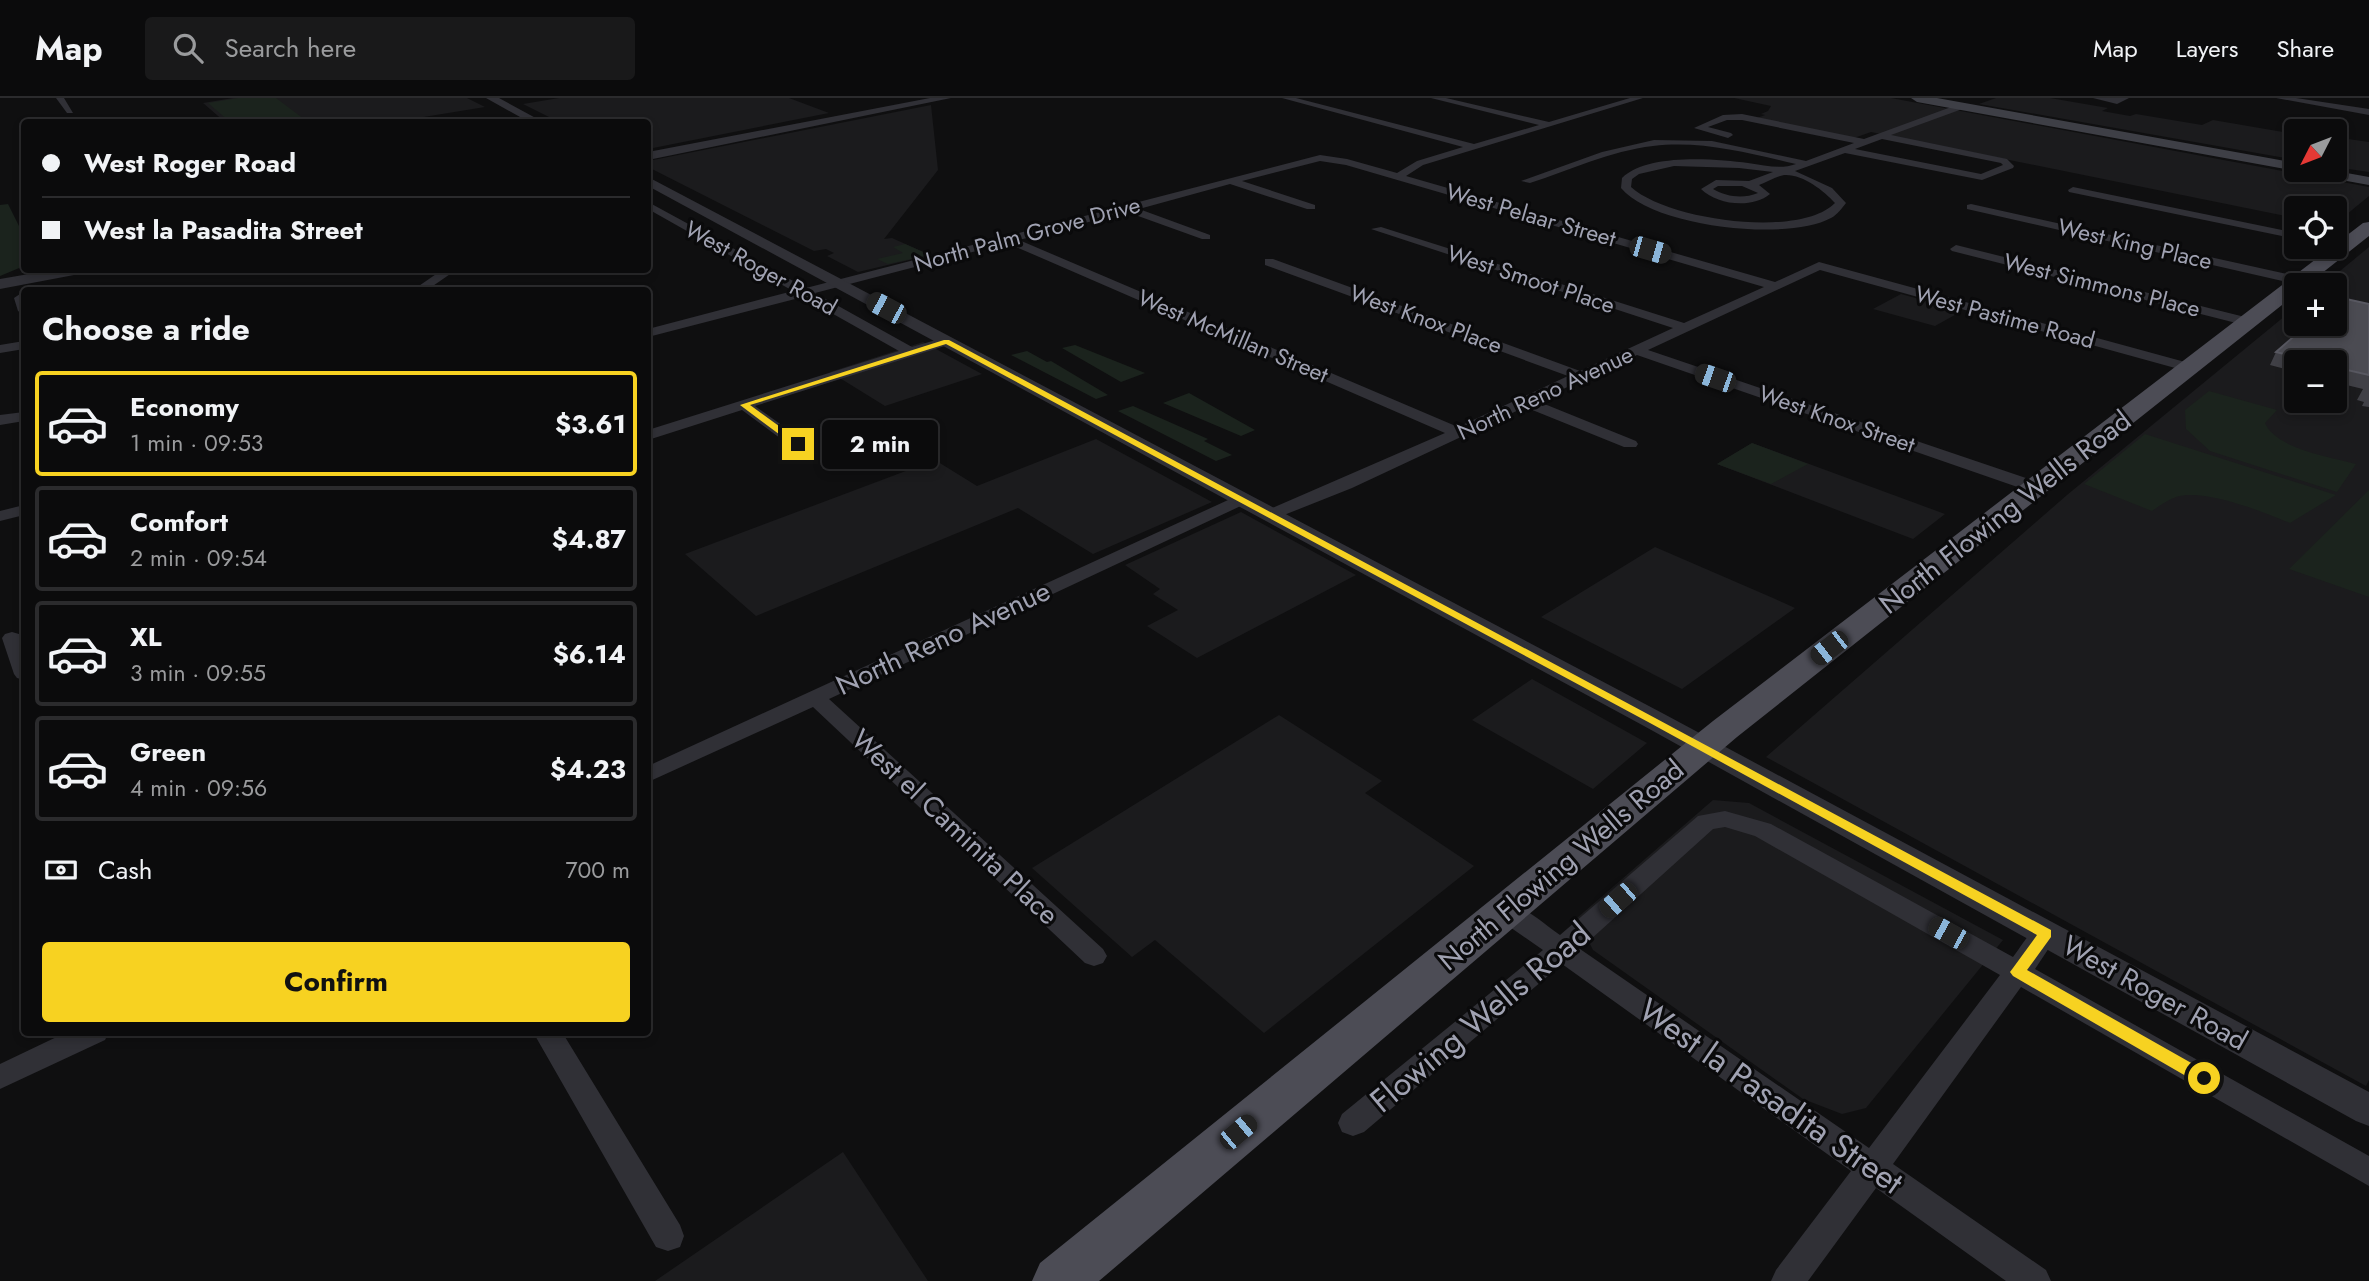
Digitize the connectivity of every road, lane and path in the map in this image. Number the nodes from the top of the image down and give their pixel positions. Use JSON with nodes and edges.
{"nodes":[{"id":1,"x":60,"y":98,"type":"edge"},
{"id":2,"x":491,"y":98,"type":"edge"},
{"id":3,"x":946,"y":98,"type":"edge"},
{"id":4,"x":1286,"y":98,"type":"edge"},
{"id":5,"x":1435,"y":98,"type":"edge"},
{"id":6,"x":1639,"y":98,"type":"edge"},
{"id":7,"x":1917,"y":98,"type":"edge"},
{"id":8,"x":2097,"y":98,"type":"edge"},
{"id":9,"x":2125,"y":98,"type":"edge"},
{"id":10,"x":2280,"y":98,"type":"edge"},
{"id":11,"x":1590,"y":100,"type":"dead end"},
{"id":12,"x":1953,"y":102,"type":"edge"},
{"id":13,"x":1613,"y":105,"type":"junction"},
{"id":14,"x":71,"y":111,"type":"dead end"},
{"id":15,"x":2369,"y":112,"type":"edge"},
{"id":16,"x":531,"y":119,"type":"edge"},
{"id":17,"x":1548,"y":124,"type":"junction"},
{"id":18,"x":1881,"y":136,"type":"junction"},
{"id":19,"x":1739,"y":137,"type":"dead end"},
{"id":20,"x":1865,"y":142,"type":"junction"},
{"id":21,"x":1773,"y":144,"type":"dead end"},
{"id":22,"x":1474,"y":146,"type":"junction"},
{"id":23,"x":1846,"y":150,"type":"junction"},
{"id":24,"x":1762,"y":154,"type":"junction"},
{"id":25,"x":651,"y":155,"type":"edge"},
{"id":26,"x":1324,"y":157,"type":"joint"},
{"id":27,"x":1808,"y":164,"type":"junction"},
{"id":28,"x":2284,"y":165,"type":"edge"},
{"id":29,"x":1783,"y":172,"type":"junction"},
{"id":30,"x":1398,"y":177,"type":"junction"},
{"id":31,"x":2347,"y":177,"type":"edge"},
{"id":32,"x":1230,"y":181,"type":"junction"},
{"id":33,"x":1526,"y":181,"type":"dead end"},
{"id":34,"x":2369,"y":181,"type":"edge"},
{"id":35,"x":651,"y":183,"type":"edge"},
{"id":36,"x":1749,"y":186,"type":"dead end"},
{"id":37,"x":2073,"y":190,"type":"dead end"},
{"id":38,"x":651,"y":207,"type":"edge"},
{"id":39,"x":1311,"y":207,"type":"dead end"},
{"id":40,"x":1970,"y":207,"type":"dead end"},
{"id":41,"x":1127,"y":208,"type":"junction"},
{"id":42,"x":2369,"y":227,"type":"edge"},
{"id":43,"x":1377,"y":229,"type":"dead end"},
{"id":44,"x":2284,"y":234,"type":"edge"},
{"id":45,"x":1206,"y":237,"type":"dead end"},
{"id":46,"x":1008,"y":239,"type":"junction"},
{"id":47,"x":2347,"y":241,"type":"edge"},
{"id":48,"x":1956,"y":249,"type":"dead end"},
{"id":49,"x":2324,"y":259,"type":"edge"},
{"id":50,"x":1269,"y":262,"type":"dead end"},
{"id":51,"x":1819,"y":266,"type":"joint"},
{"id":52,"x":58,"y":273,"type":"edge"},
{"id":53,"x":445,"y":273,"type":"edge"},
{"id":54,"x":2309,"y":273,"type":"edge"},
{"id":55,"x":2284,"y":277,"type":"edge"},
{"id":56,"x":838,"y":283,"type":"junction"},
{"id":57,"x":0,"y":284,"type":"edge"},
{"id":58,"x":1776,"y":286,"type":"junction"},
{"id":59,"x":424,"y":287,"type":"edge"},
{"id":60,"x":805,"y":292,"type":"junction"},
{"id":61,"x":2284,"y":294,"type":"edge"},
{"id":62,"x":2248,"y":322,"type":"junction"},
{"id":63,"x":1685,"y":328,"type":"junction"},
{"id":64,"x":651,"y":332,"type":"edge"},
{"id":65,"x":946,"y":341,"type":"junction"},
{"id":66,"x":21,"y":346,"type":"edge"},
{"id":67,"x":0,"y":349,"type":"edge"},
{"id":68,"x":1638,"y":351,"type":"junction"},
{"id":69,"x":911,"y":352,"type":"junction"},
{"id":70,"x":2191,"y":368,"type":"junction"},
{"id":71,"x":1583,"y":377,"type":"junction"},
{"id":72,"x":1526,"y":402,"type":"junction"},
{"id":73,"x":744,"y":405,"type":"junction"},
{"id":74,"x":21,"y":416,"type":"edge"},
{"id":75,"x":0,"y":420,"type":"edge"},
{"id":76,"x":1459,"y":433,"type":"junction"},
{"id":77,"x":651,"y":434,"type":"edge"},
{"id":78,"x":798,"y":444,"type":"dead end"},
{"id":79,"x":1630,"y":444,"type":"dead end"},
{"id":80,"x":2035,"y":488,"type":"junction"},
{"id":81,"x":1239,"y":500,"type":"junction"},
{"id":82,"x":21,"y":511,"type":"edge"},
{"id":83,"x":0,"y":516,"type":"edge"},
{"id":84,"x":1269,"y":516,"type":"junction"},
{"id":85,"x":12,"y":638,"type":"edge"},
{"id":86,"x":21,"y":665,"type":"edge"},
{"id":87,"x":815,"y":697,"type":"junction"},
{"id":88,"x":1704,"y":747,"type":"junction"},
{"id":89,"x":651,"y":774,"type":"edge"},
{"id":90,"x":1740,"y":822,"type":"joint"},
{"id":91,"x":1506,"y":911,"type":"junction"},
{"id":92,"x":2046,"y":933,"type":"junction"},
{"id":93,"x":1561,"y":950,"type":"junction"},
{"id":94,"x":1094,"y":956,"type":"dead end"},
{"id":95,"x":2018,"y":972,"type":"junction"},
{"id":96,"x":87,"y":1036,"type":"edge"},
{"id":97,"x":549,"y":1036,"type":"edge"},
{"id":98,"x":0,"y":1077,"type":"edge"},
{"id":99,"x":2369,"y":1110,"type":"edge"},
{"id":100,"x":1353,"y":1123,"type":"dead end"},
{"id":101,"x":1874,"y":1167,"type":"junction"},
{"id":102,"x":2369,"y":1172,"type":"edge"},
{"id":103,"x":668,"y":1236,"type":"dead end"},
{"id":104,"x":1059,"y":1281,"type":"edge"},
{"id":105,"x":1788,"y":1281,"type":"edge"},
{"id":106,"x":2034,"y":1281,"type":"edge"}],
"edges":[{"from":1,"to":14,"type":"street"},
{"from":2,"to":16,"type":"street"},
{"from":3,"to":25,"type":"street"},
{"from":4,"to":22,"type":"street"},
{"from":5,"to":17,"type":"street"},
{"from":6,"to":13,"type":"street"},
{"from":7,"to":12,"type":"main road"},
{"from":8,"to":9,"type":"street"},
{"from":10,"to":15,"type":"street"},
{"from":11,"to":13,"type":"street"},
{"from":12,"to":18,"type":"street"},
{"from":12,"to":28,"type":"main road"},
{"from":13,"to":17,"type":"street"},
{"from":17,"to":22,"type":"street"},
{"from":18,"to":20,"type":"street"},
{"from":18,"to":23,"type":"street"},
{"from":19,"to":20,"type":"street"},
{"from":20,"to":23,"type":"street"},
{"from":21,"to":24,"type":"street"},
{"from":22,"to":30,"type":"street"},
{"from":23,"to":27,"type":"street"},
{"from":24,"to":27,"type":"street"},
{"from":24,"to":33,"type":"street"},
{"from":26,"to":30,"type":"street","name":"West Pelaar Street"},
{"from":26,"to":32,"type":"street","name":"North Palm Grove Drive"},
{"from":27,"to":29,"type":"street"},
{"from":29,"to":29,"type":"street"},
{"from":29,"to":36,"type":"street"},
{"from":30,"to":58,"type":"street","name":"West Pelaar Street"},
{"from":31,"to":34,"type":"main road"},
{"from":32,"to":39,"type":"street"},
{"from":32,"to":41,"type":"street","name":"North Palm Grove Drive"},
{"from":35,"to":56,"type":"street","name":"West Roger Road"},
{"from":37,"to":44,"type":"street"},
{"from":38,"to":60,"type":"street","name":"West Roger Road"},
{"from":40,"to":55,"type":"street","name":"West King Place"},
{"from":41,"to":45,"type":"street"},
{"from":41,"to":46,"type":"street","name":"North Palm Grove Drive"},
{"from":42,"to":47,"type":"main road","name":"North Flowing Wells Road"},
{"from":43,"to":63,"type":"street","name":"West Smoot Place"},
{"from":46,"to":56,"type":"street","name":"North Palm Grove Drive"},
{"from":46,"to":76,"type":"street","name":"West McMillan Street"},
{"from":48,"to":62,"type":"street","name":"West Simmons Place"},
{"from":49,"to":54,"type":"main road","name":"North Flowing Wells Road"},
{"from":50,"to":71,"type":"street","name":"West Knox Place"},
{"from":51,"to":58,"type":"street","name":"North Reno Avenue"},
{"from":51,"to":70,"type":"street","name":"West Pastime Road"},
{"from":52,"to":57,"type":"street"},
{"from":53,"to":59,"type":"street"},
{"from":56,"to":60,"type":"street","name":"North Palm Grove Drive"},
{"from":56,"to":65,"type":"street","name":"West Roger Road"},
{"from":58,"to":63,"type":"street","name":"North Reno Avenue"},
{"from":60,"to":64,"type":"street","name":"North Palm Grove Drive"},
{"from":60,"to":69,"type":"street","name":"West Roger Road"},
{"from":61,"to":62,"type":"main road","name":"North Flowing Wells Road"},
{"from":62,"to":70,"type":"main road","name":"North Flowing Wells Road"},
{"from":63,"to":68,"type":"street","name":"North Reno Avenue"},
{"from":65,"to":69,"type":"street"},
{"from":65,"to":81,"type":"street","name":"West Roger Road"},
{"from":66,"to":67,"type":"street"},
{"from":68,"to":71,"type":"street","name":"North Reno Avenue"},
{"from":68,"to":80,"type":"street","name":"West Knox Street"},
{"from":69,"to":73,"type":"street"},
{"from":70,"to":80,"type":"main road","name":"North Flowing Wells Road"},
{"from":71,"to":72,"type":"street","name":"North Reno Avenue"},
{"from":72,"to":76,"type":"street","name":"North Reno Avenue"},
{"from":72,"to":79,"type":"street"},
{"from":73,"to":77,"type":"street"},
{"from":73,"to":78,"type":"street"},
{"from":74,"to":75,"type":"street"},
{"from":76,"to":84,"type":"street","name":"North Reno Avenue"},
{"from":80,"to":88,"type":"main road","name":"North Flowing Wells Road"},
{"from":81,"to":84,"type":"street","name":"West Roger Road"},
{"from":81,"to":87,"type":"street","name":"North Reno Avenue"},
{"from":82,"to":83,"type":"street"},
{"from":84,"to":88,"type":"street","name":"West Roger Road"},
{"from":85,"to":86,"type":"street"},
{"from":87,"to":89,"type":"street","name":"North Reno Avenue"},
{"from":87,"to":94,"type":"street","name":"West el Caminita Place"},
{"from":88,"to":91,"type":"main road","name":"North Flowing Wells Road"},
{"from":88,"to":92,"type":"street","name":"West Roger Road"},
{"from":90,"to":93,"type":"street","name":"Flowing Wells Road"},
{"from":90,"to":95,"type":"street","name":"West Roger Road"},
{"from":91,"to":93,"type":"street","name":"West la Pasadita Street"},
{"from":91,"to":104,"type":"main road","name":"North Flowing Wells Road"},
{"from":92,"to":95,"type":"street"},
{"from":92,"to":99,"type":"street","name":"West Roger Road"},
{"from":93,"to":100,"type":"street","name":"Flowing Wells Road"},
{"from":93,"to":101,"type":"street","name":"West la Pasadita Street"},
{"from":95,"to":101,"type":"street"},
{"from":95,"to":102,"type":"street","name":"West Roger Road"},
{"from":96,"to":98,"type":"street"},
{"from":97,"to":103,"type":"street"},
{"from":101,"to":105,"type":"street"},
{"from":101,"to":106,"type":"street","name":"West la Pasadita Street"}]}
